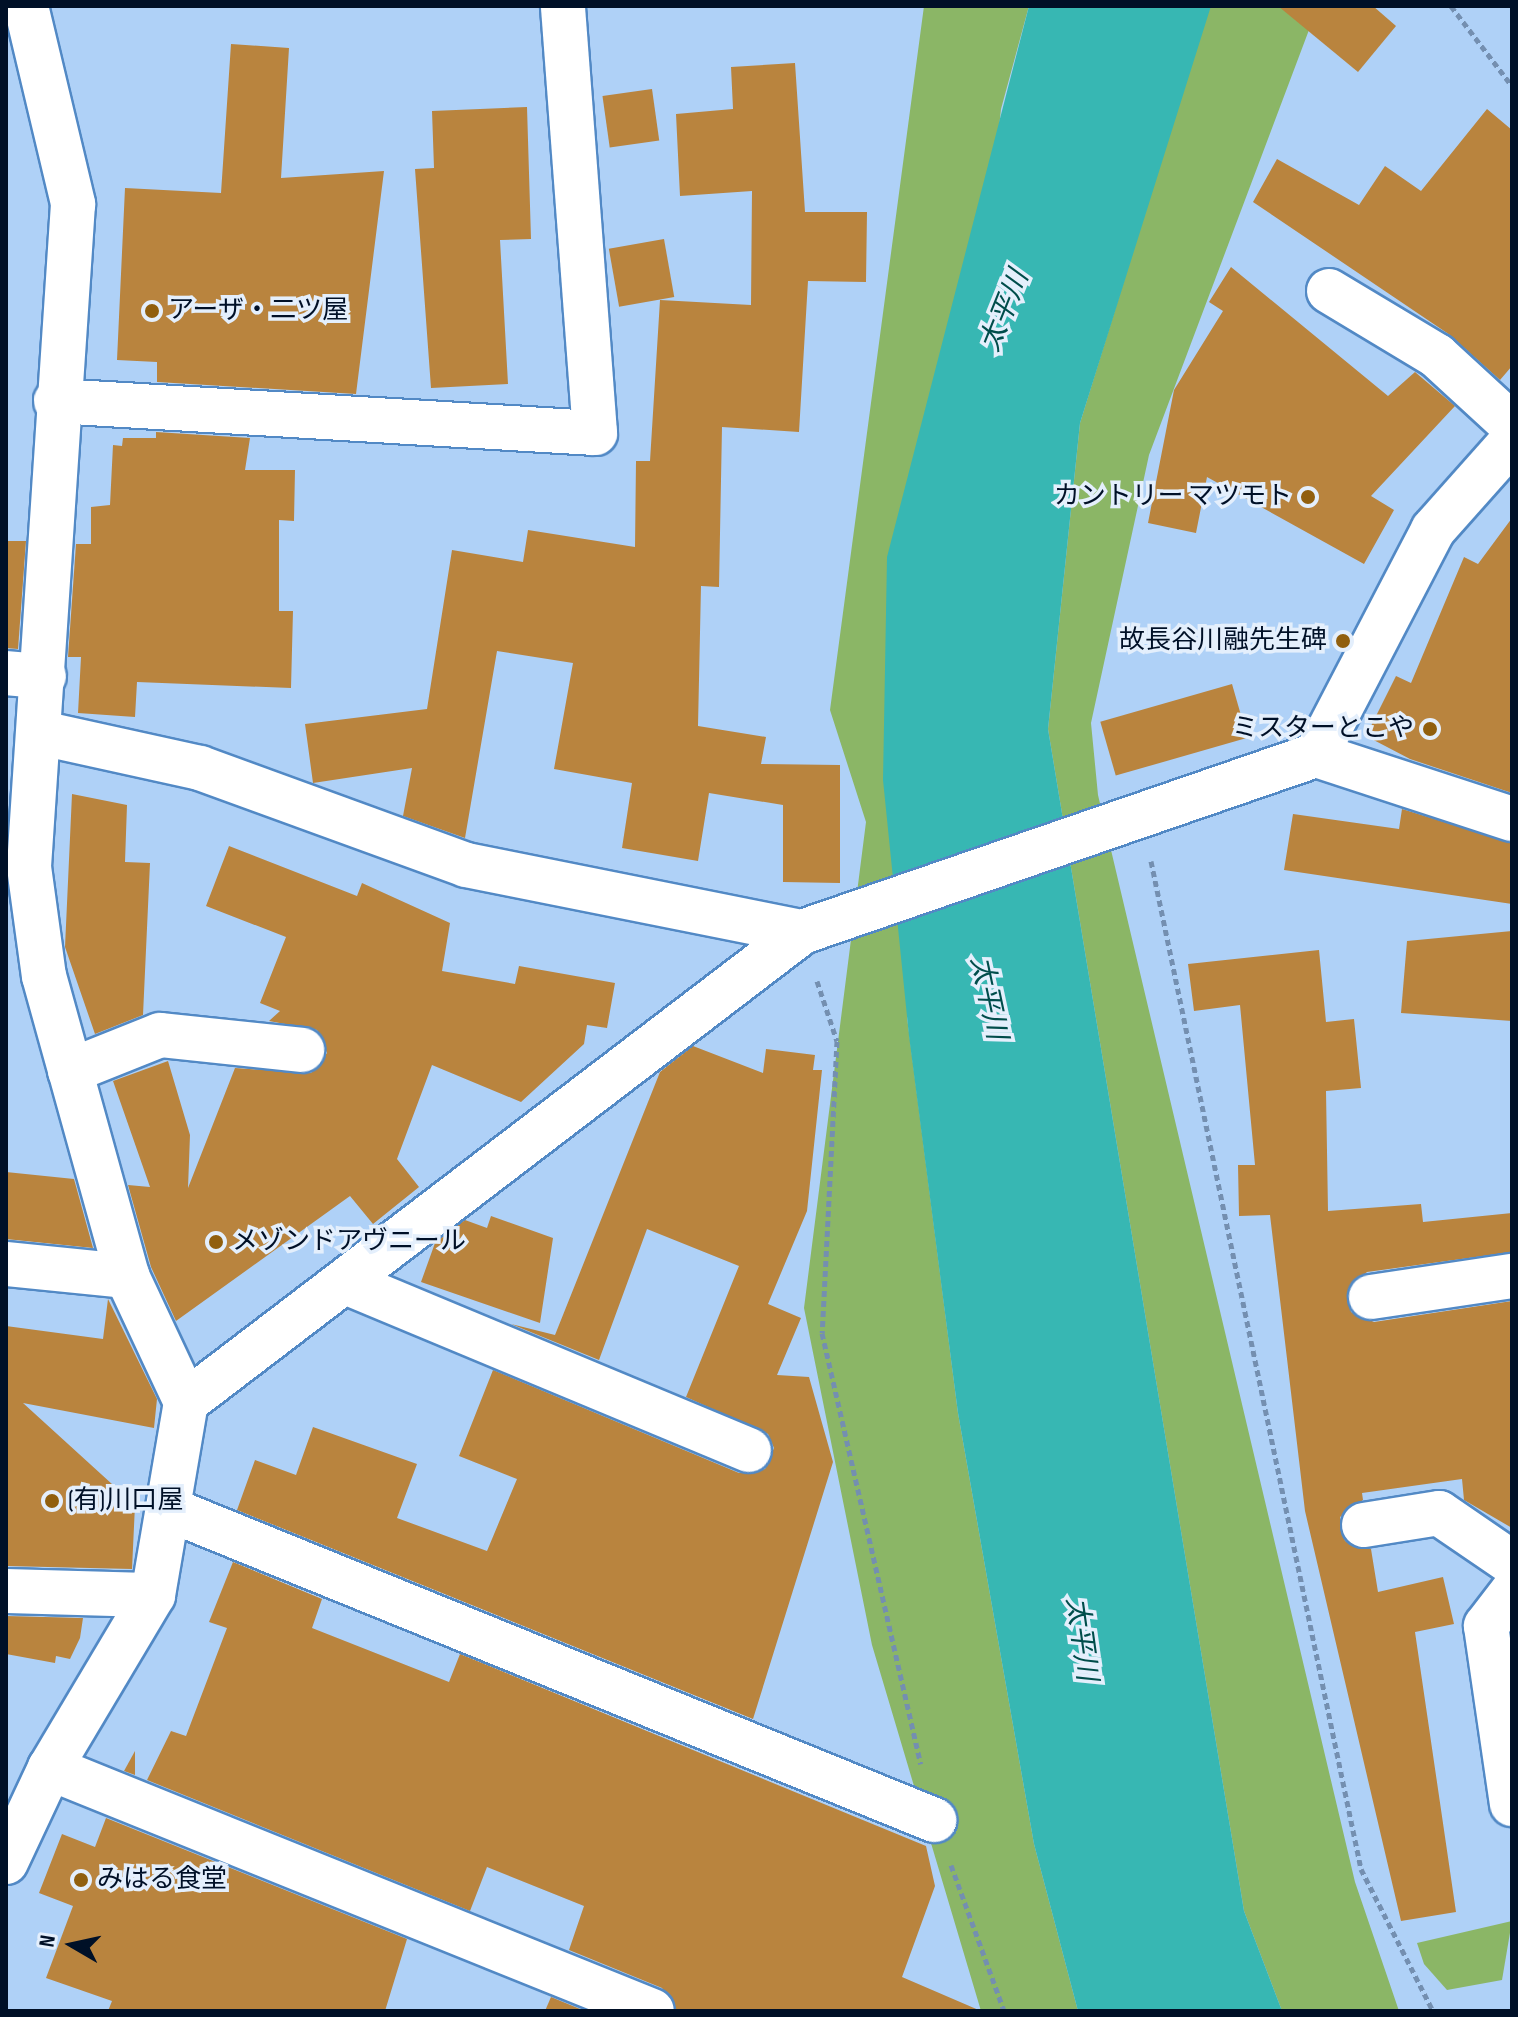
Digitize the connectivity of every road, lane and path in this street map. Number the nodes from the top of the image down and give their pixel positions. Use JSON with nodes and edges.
{"nodes":[{"id":1,"x":26,"y":6,"type":"edge"},
{"id":2,"x":563,"y":6,"type":"edge"},
{"id":3,"x":1451,"y":6,"type":"edge"},
{"id":4,"x":1512,"y":86,"type":"edge"},
{"id":5,"x":1329,"y":291,"type":"dead end"},
{"id":6,"x":56,"y":401,"type":"junction"},
{"id":7,"x":1512,"y":425,"type":"edge"},
{"id":8,"x":1512,"y":441,"type":"edge"},
{"id":9,"x":25,"y":675,"type":"edge"},
{"id":10,"x":41,"y":733,"type":"junction"},
{"id":11,"x":1316,"y":755,"type":"junction"},
{"id":12,"x":1129,"y":816,"type":"junction"},
{"id":13,"x":1512,"y":819,"type":"edge"},
{"id":14,"x":802,"y":932,"type":"junction"},
{"id":15,"x":302,"y":1050,"type":"dead end"},
{"id":16,"x":70,"y":1071,"type":"junction"},
{"id":17,"x":6,"y":1264,"type":"edge"},
{"id":18,"x":127,"y":1276,"type":"junction"},
{"id":19,"x":1512,"y":1276,"type":"edge"},
{"id":20,"x":350,"y":1284,"type":"junction"},
{"id":21,"x":1371,"y":1297,"type":"dead end"},
{"id":22,"x":186,"y":1402,"type":"junction"},
{"id":23,"x":749,"y":1450,"type":"dead end"},
{"id":24,"x":171,"y":1510,"type":"junction"},
{"id":25,"x":1364,"y":1525,"type":"dead end"},
{"id":26,"x":1512,"y":1563,"type":"edge"},
{"id":27,"x":6,"y":1591,"type":"edge"},
{"id":28,"x":1512,"y":1592,"type":"edge"},
{"id":29,"x":153,"y":1595,"type":"junction"},
{"id":30,"x":50,"y":1768,"type":"junction"},
{"id":31,"x":1512,"y":1804,"type":"edge"},
{"id":32,"x":934,"y":1820,"type":"junction"},
{"id":33,"x":6,"y":1862,"type":"edge"},
{"id":34,"x":652,"y":2011,"type":"edge"},
{"id":35,"x":1004,"y":2011,"type":"edge"},
{"id":36,"x":1433,"y":2011,"type":"edge"}],
"edges":[{"from":1,"to":6,"type":"street"},
{"from":2,"to":6,"type":"street"},
{"from":3,"to":4,"type":"path"},
{"from":5,"to":7,"type":"street"},
{"from":6,"to":9,"type":"street"},
{"from":8,"to":11,"type":"street"},
{"from":9,"to":10,"type":"street"},
{"from":10,"to":14,"type":"street"},
{"from":10,"to":16,"type":"street"},
{"from":11,"to":12,"type":"street"},
{"from":11,"to":13,"type":"street"},
{"from":12,"to":14,"type":"street"},
{"from":12,"to":36,"type":"path"},
{"from":14,"to":20,"type":"street"},
{"from":14,"to":32,"type":"path"},
{"from":15,"to":16,"type":"street"},
{"from":16,"to":18,"type":"street"},
{"from":17,"to":18,"type":"street"},
{"from":18,"to":22,"type":"street"},
{"from":19,"to":21,"type":"street"},
{"from":20,"to":22,"type":"street"},
{"from":20,"to":23,"type":"street"},
{"from":22,"to":24,"type":"street"},
{"from":24,"to":29,"type":"street"},
{"from":24,"to":32,"type":"street"},
{"from":25,"to":26,"type":"street"},
{"from":27,"to":29,"type":"street"},
{"from":28,"to":31,"type":"street"},
{"from":29,"to":30,"type":"street"},
{"from":30,"to":33,"type":"street"},
{"from":30,"to":34,"type":"street"},
{"from":32,"to":35,"type":"path"}]}
